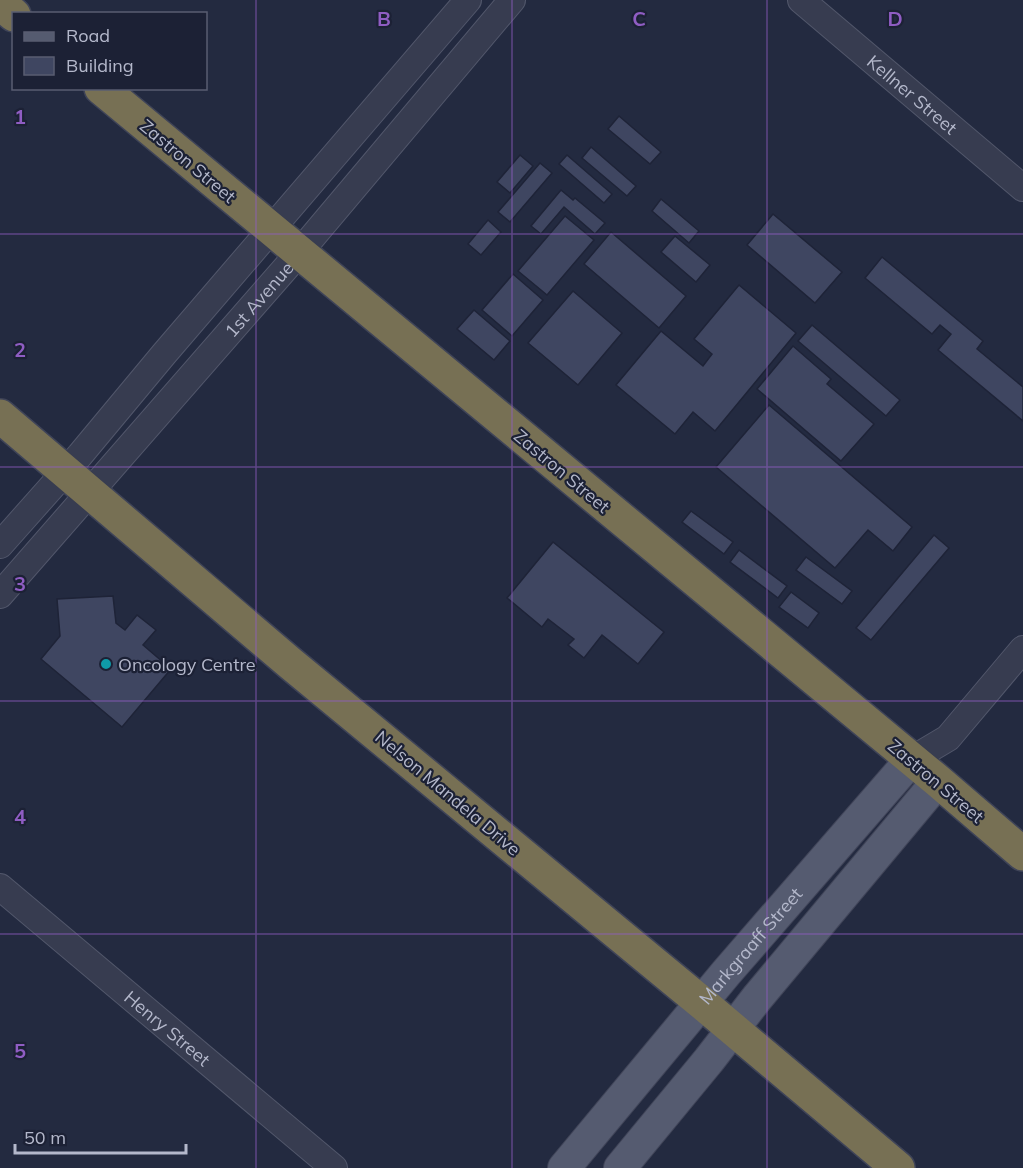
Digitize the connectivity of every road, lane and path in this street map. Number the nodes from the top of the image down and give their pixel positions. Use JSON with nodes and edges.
{"nodes":[{"id":1,"x":468,"y":0,"type":"edge"},
{"id":2,"x":512,"y":0,"type":"edge"},
{"id":3,"x":801,"y":0,"type":"edge"},
{"id":4,"x":0,"y":3,"type":"edge"},
{"id":5,"x":12,"y":13,"type":"edge"},
{"id":6,"x":103,"y":90,"type":"edge"},
{"id":7,"x":1023,"y":188,"type":"edge"},
{"id":8,"x":271,"y":229,"type":"junction"},
{"id":9,"x":298,"y":254,"type":"junction"},
{"id":10,"x":0,"y":416,"type":"edge"},
{"id":11,"x":66,"y":471,"type":"junction"},
{"id":12,"x":90,"y":493,"type":"junction"},
{"id":13,"x":0,"y":545,"type":"edge"},
{"id":14,"x":0,"y":595,"type":"edge"},
{"id":15,"x":1023,"y":649,"type":"edge"},
{"id":16,"x":948,"y":738,"type":"junction"},
{"id":17,"x":911,"y":760,"type":"junction"},
{"id":18,"x":938,"y":781,"type":"junction"},
{"id":19,"x":1023,"y":854,"type":"edge"},
{"id":20,"x":0,"y":887,"type":"edge"},
{"id":21,"x":702,"y":1003,"type":"junction"},
{"id":22,"x":732,"y":1029,"type":"junction"},
{"id":23,"x":334,"y":1168,"type":"edge"},
{"id":24,"x":564,"y":1168,"type":"edge"},
{"id":25,"x":620,"y":1168,"type":"edge"},
{"id":26,"x":898,"y":1168,"type":"edge"}],
"edges":[{"from":1,"to":8,"type":"street","name":"1st Avenue"},
{"from":2,"to":9,"type":"street","name":"1st Avenue"},
{"from":3,"to":7,"type":"street","name":"Kellner Street"},
{"from":4,"to":5,"type":"highway"},
{"from":6,"to":8,"type":"highway","name":"Zastron Street"},
{"from":8,"to":9,"type":"highway","name":"Zastron Street"},
{"from":8,"to":11,"type":"street","name":"1st Avenue"},
{"from":9,"to":12,"type":"street","name":"1st Avenue"},
{"from":9,"to":17,"type":"highway","name":"Zastron Street"},
{"from":10,"to":11,"type":"highway","name":"Nelson Mandela Drive"},
{"from":11,"to":12,"type":"highway","name":"Nelson Mandela Drive"},
{"from":11,"to":13,"type":"street","name":"1st Avenue"},
{"from":12,"to":14,"type":"street","name":"1st Avenue"},
{"from":12,"to":21,"type":"highway","name":"Nelson Mandela Drive"},
{"from":15,"to":16,"type":"street","name":"Markgraaff Street"},
{"from":16,"to":17,"type":"street","name":"Markgraaff Street"},
{"from":16,"to":18,"type":"street","name":"Markgraaff Street"},
{"from":17,"to":18,"type":"highway","name":"Zastron Street"},
{"from":17,"to":21,"type":"main road","name":"Markgraaff Street"},
{"from":18,"to":19,"type":"highway","name":"Zastron Street"},
{"from":18,"to":22,"type":"main road","name":"Markgraaff Street"},
{"from":20,"to":23,"type":"street","name":"Henry Street"},
{"from":21,"to":22,"type":"highway","name":"Nelson Mandela Drive"},
{"from":21,"to":24,"type":"main road","name":"Markgraaff Street"},
{"from":22,"to":25,"type":"main road","name":"Markgraaff Street"},
{"from":22,"to":26,"type":"highway","name":"Nelson Mandela Drive"}]}
